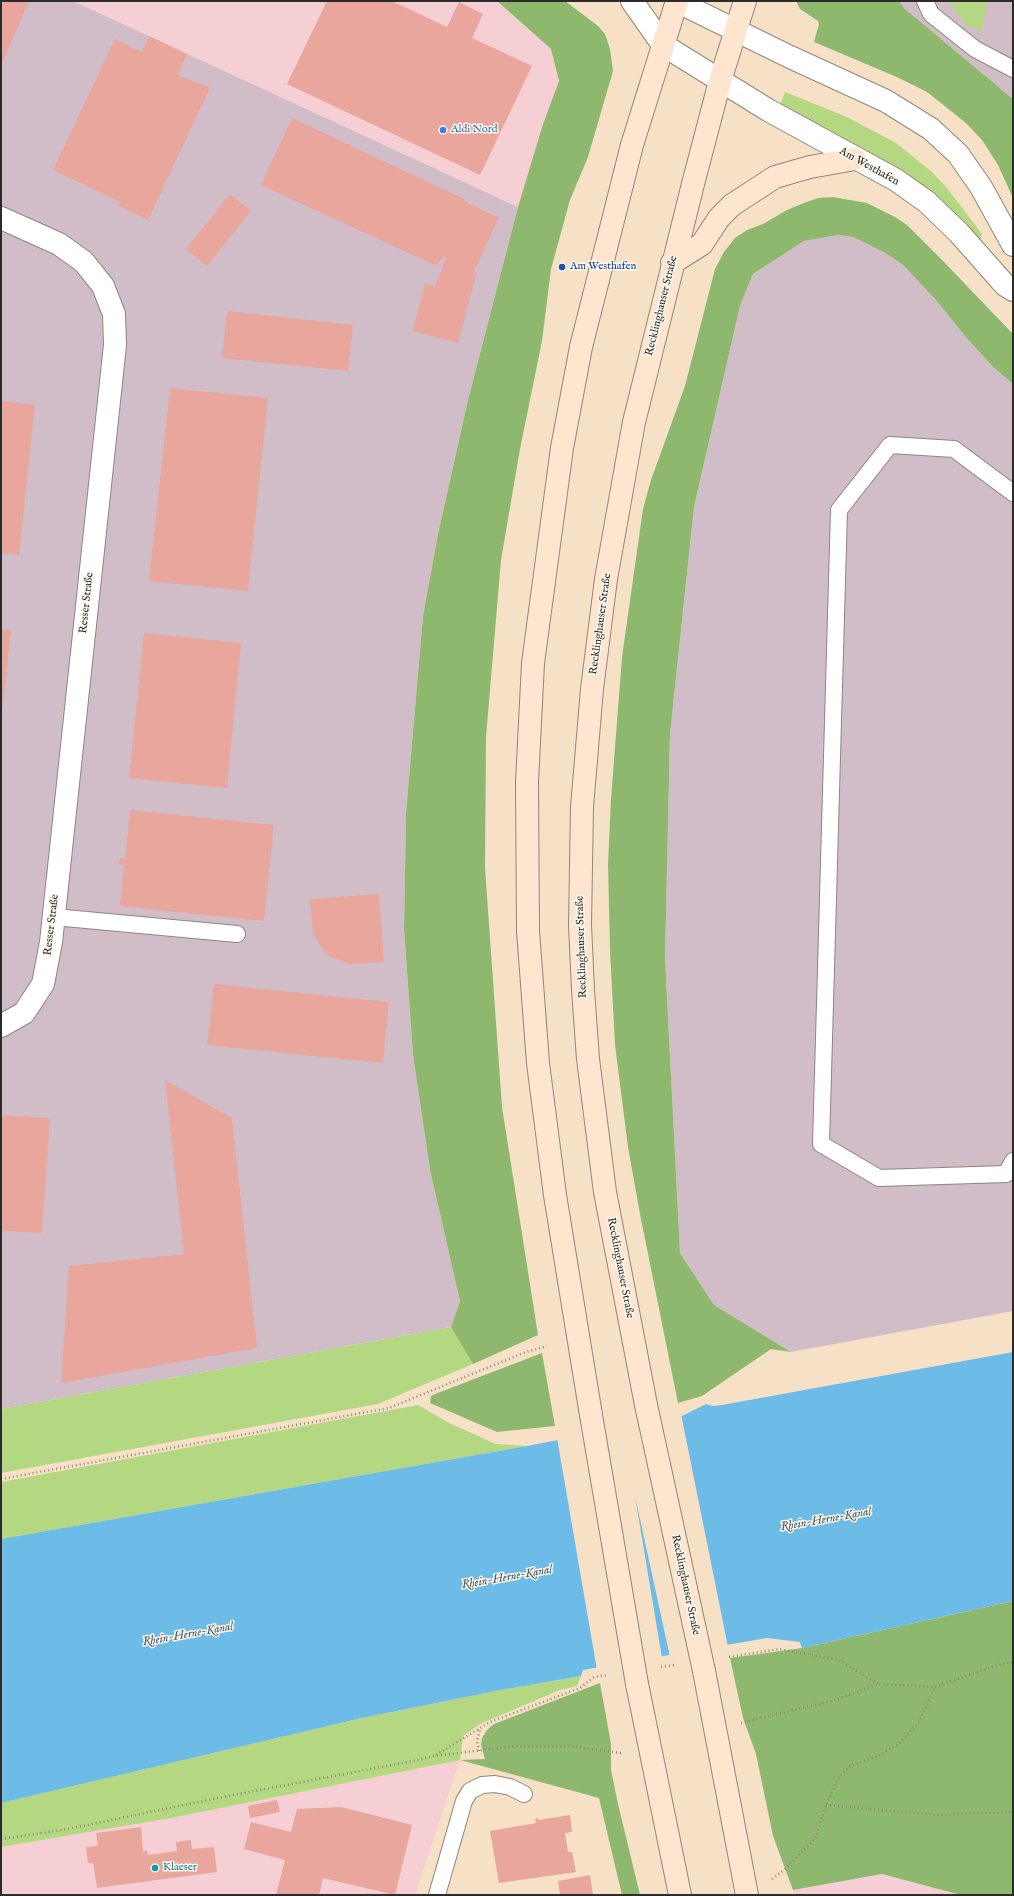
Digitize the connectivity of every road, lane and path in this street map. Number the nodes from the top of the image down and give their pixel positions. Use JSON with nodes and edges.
{"nodes":[{"id":1,"x":632,"y":1,"type":"edge"},
{"id":2,"x":677,"y":1,"type":"edge"},
{"id":3,"x":745,"y":1,"type":"edge"},
{"id":4,"x":925,"y":1,"type":"edge"},
{"id":5,"x":736,"y":31,"type":"junction"},
{"id":6,"x":663,"y":45,"type":"junction"},
{"id":7,"x":1013,"y":69,"type":"edge"},
{"id":8,"x":720,"y":82,"type":"junction"},
{"id":9,"x":855,"y":159,"type":"junction"},
{"id":10,"x":1,"y":218,"type":"edge"},
{"id":11,"x":1013,"y":244,"type":"edge"},
{"id":12,"x":672,"y":263,"type":"junction"},
{"id":13,"x":1013,"y":290,"type":"edge"},
{"id":14,"x":1013,"y":493,"type":"edge"},
{"id":15,"x":54,"y":917,"type":"junction"},
{"id":16,"x":237,"y":934,"type":"dead end"},
{"id":17,"x":1,"y":1026,"type":"edge"},
{"id":18,"x":1013,"y":1162,"type":"edge"},
{"id":19,"x":547,"y":1346,"type":"dead end"},
{"id":20,"x":1,"y":1479,"type":"edge"},
{"id":21,"x":779,"y":1649,"type":"dead end"},
{"id":22,"x":1013,"y":1662,"type":"edge"},
{"id":23,"x":878,"y":1684,"type":"junction"},
{"id":24,"x":935,"y":1687,"type":"junction"},
{"id":25,"x":580,"y":1688,"type":"dead end"},
{"id":26,"x":480,"y":1728,"type":"junction"},
{"id":27,"x":715,"y":1730,"type":"junction"},
{"id":28,"x":479,"y":1751,"type":"junction"},
{"id":29,"x":621,"y":1753,"type":"dead end"},
{"id":30,"x":434,"y":1756,"type":"junction"},
{"id":31,"x":524,"y":1794,"type":"dead end"},
{"id":32,"x":826,"y":1805,"type":"junction"},
{"id":33,"x":1013,"y":1812,"type":"edge"},
{"id":34,"x":1,"y":1839,"type":"edge"},
{"id":35,"x":767,"y":1883,"type":"dead end"},
{"id":36,"x":437,"y":1895,"type":"edge"},
{"id":37,"x":680,"y":1895,"type":"edge"},
{"id":38,"x":747,"y":1895,"type":"edge"}],
"edges":[{"from":1,"to":6,"type":"street"},
{"from":2,"to":5,"type":"street"},
{"from":2,"to":6,"type":"main road"},
{"from":3,"to":5,"type":"main road","name":"Recklinghauser Straße"},
{"from":4,"to":7,"type":"lane"},
{"from":5,"to":8,"type":"main road","name":"Recklinghauser Straße"},
{"from":5,"to":11,"type":"street"},
{"from":6,"to":8,"type":"street","name":"Am Westhafen"},
{"from":6,"to":37,"type":"main road","bridge":true},
{"from":8,"to":9,"type":"street","name":"Am Westhafen"},
{"from":8,"to":12,"type":"main road","name":"Recklinghauser Straße"},
{"from":9,"to":12,"type":"main road"},
{"from":9,"to":13,"type":"street","name":"Am Westhafen"},
{"from":10,"to":15,"type":"street","name":"Resser Straße"},
{"from":12,"to":27,"type":"main road","name":"Recklinghauser Straße","bridge":true},
{"from":14,"to":18,"type":"lane"},
{"from":15,"to":16,"type":"lane"},
{"from":15,"to":17,"type":"street","name":"Resser Straße"},
{"from":19,"to":20,"type":"path"},
{"from":21,"to":23,"type":"path"},
{"from":22,"to":24,"type":"path"},
{"from":23,"to":24,"type":"path"},
{"from":23,"to":27,"type":"path"},
{"from":24,"to":32,"type":"path"},
{"from":25,"to":26,"type":"path"},
{"from":26,"to":28,"type":"path"},
{"from":26,"to":30,"type":"path"},
{"from":27,"to":38,"type":"main road","name":"Recklinghauser Straße"},
{"from":28,"to":29,"type":"path"},
{"from":28,"to":30,"type":"path"},
{"from":30,"to":34,"type":"path"},
{"from":31,"to":36,"type":"lane"},
{"from":32,"to":33,"type":"path"},
{"from":32,"to":35,"type":"path"}]}
